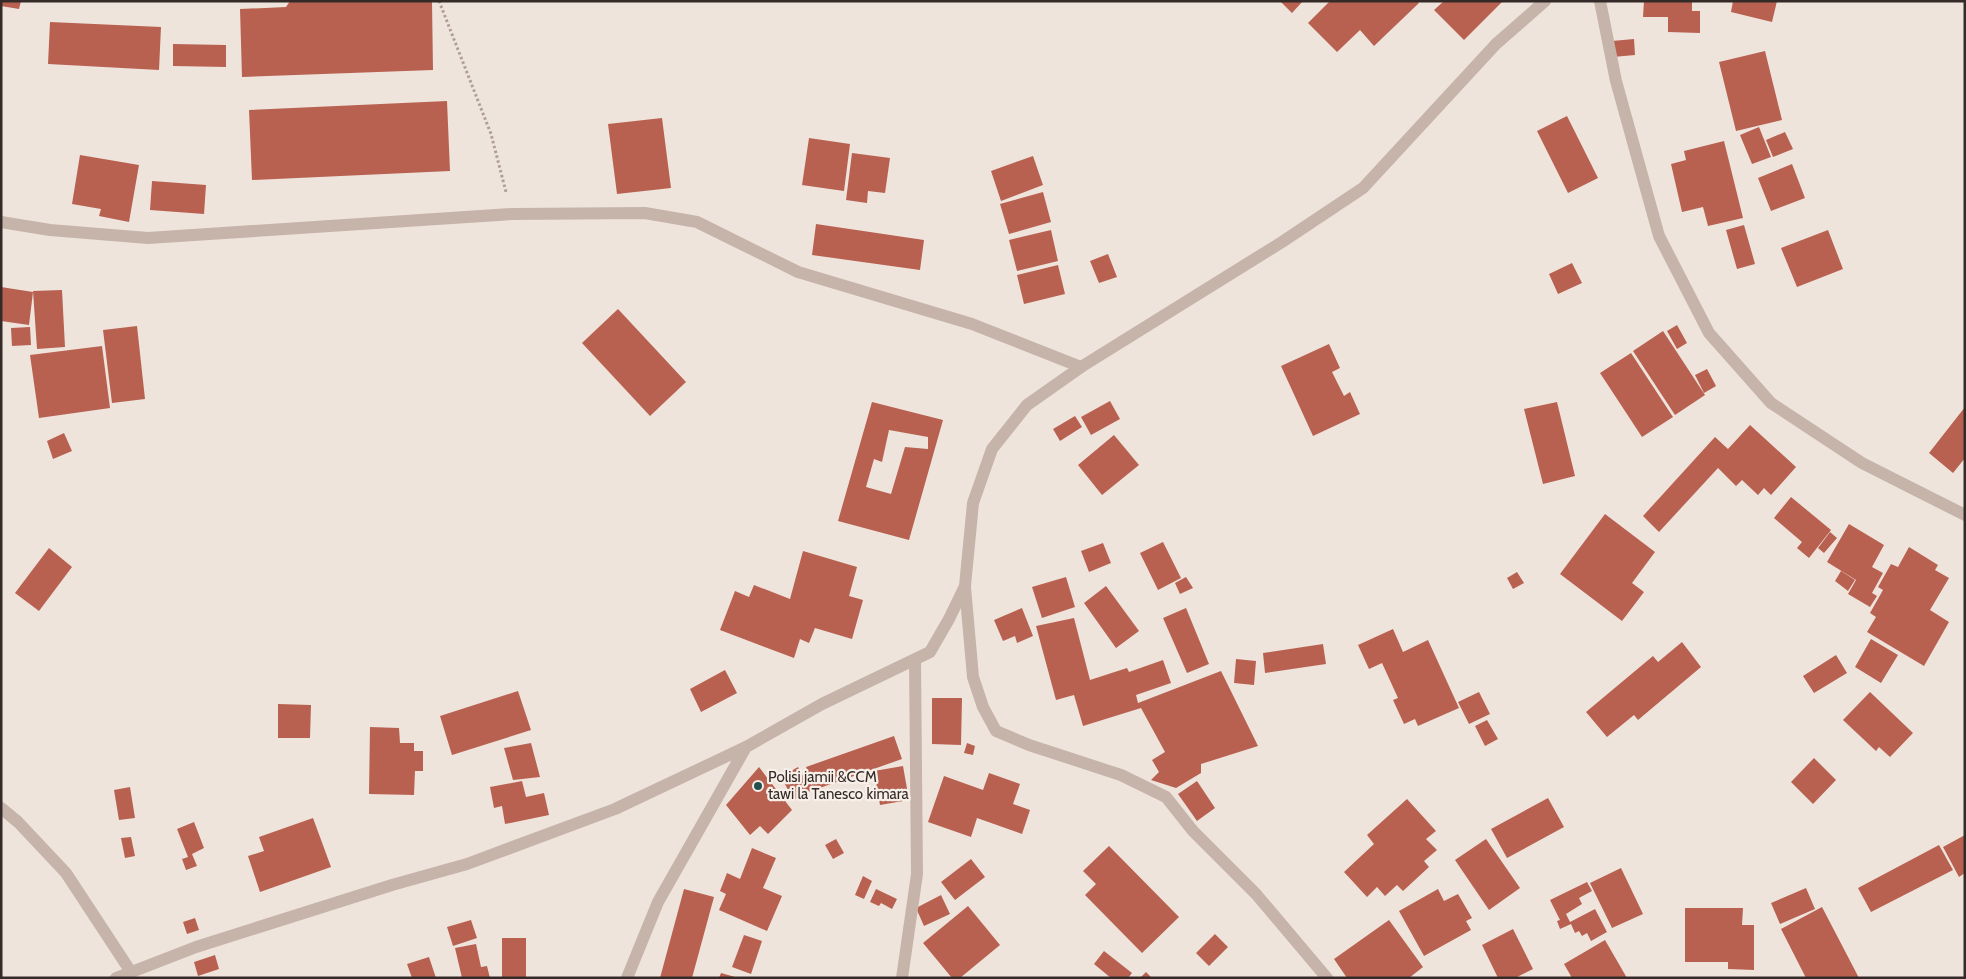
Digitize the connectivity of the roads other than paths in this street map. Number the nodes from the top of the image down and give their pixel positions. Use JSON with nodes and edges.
{"nodes":[{"id":1,"x":1545,"y":1,"type":"edge"},
{"id":2,"x":1600,"y":1,"type":"edge"},
{"id":3,"x":1,"y":222,"type":"edge"},
{"id":4,"x":1081,"y":367,"type":"junction"},
{"id":5,"x":1965,"y":515,"type":"edge"},
{"id":6,"x":965,"y":586,"type":"junction"},
{"id":7,"x":915,"y":661,"type":"junction"},
{"id":8,"x":746,"y":747,"type":"junction"},
{"id":9,"x":1,"y":808,"type":"edge"},
{"id":10,"x":131,"y":972,"type":"junction"},
{"id":11,"x":116,"y":978,"type":"edge"},
{"id":12,"x":627,"y":978,"type":"edge"},
{"id":13,"x":902,"y":978,"type":"edge"},
{"id":14,"x":1327,"y":978,"type":"edge"}],
"edges":[{"from":1,"to":4,"type":"street"},
{"from":2,"to":5,"type":"street"},
{"from":3,"to":4,"type":"street"},
{"from":4,"to":6,"type":"street"},
{"from":6,"to":7,"type":"street"},
{"from":6,"to":14,"type":"street"},
{"from":7,"to":8,"type":"street"},
{"from":7,"to":13,"type":"street"},
{"from":8,"to":10,"type":"street"},
{"from":8,"to":12,"type":"street"},
{"from":9,"to":10,"type":"street"},
{"from":10,"to":11,"type":"street"}]}
